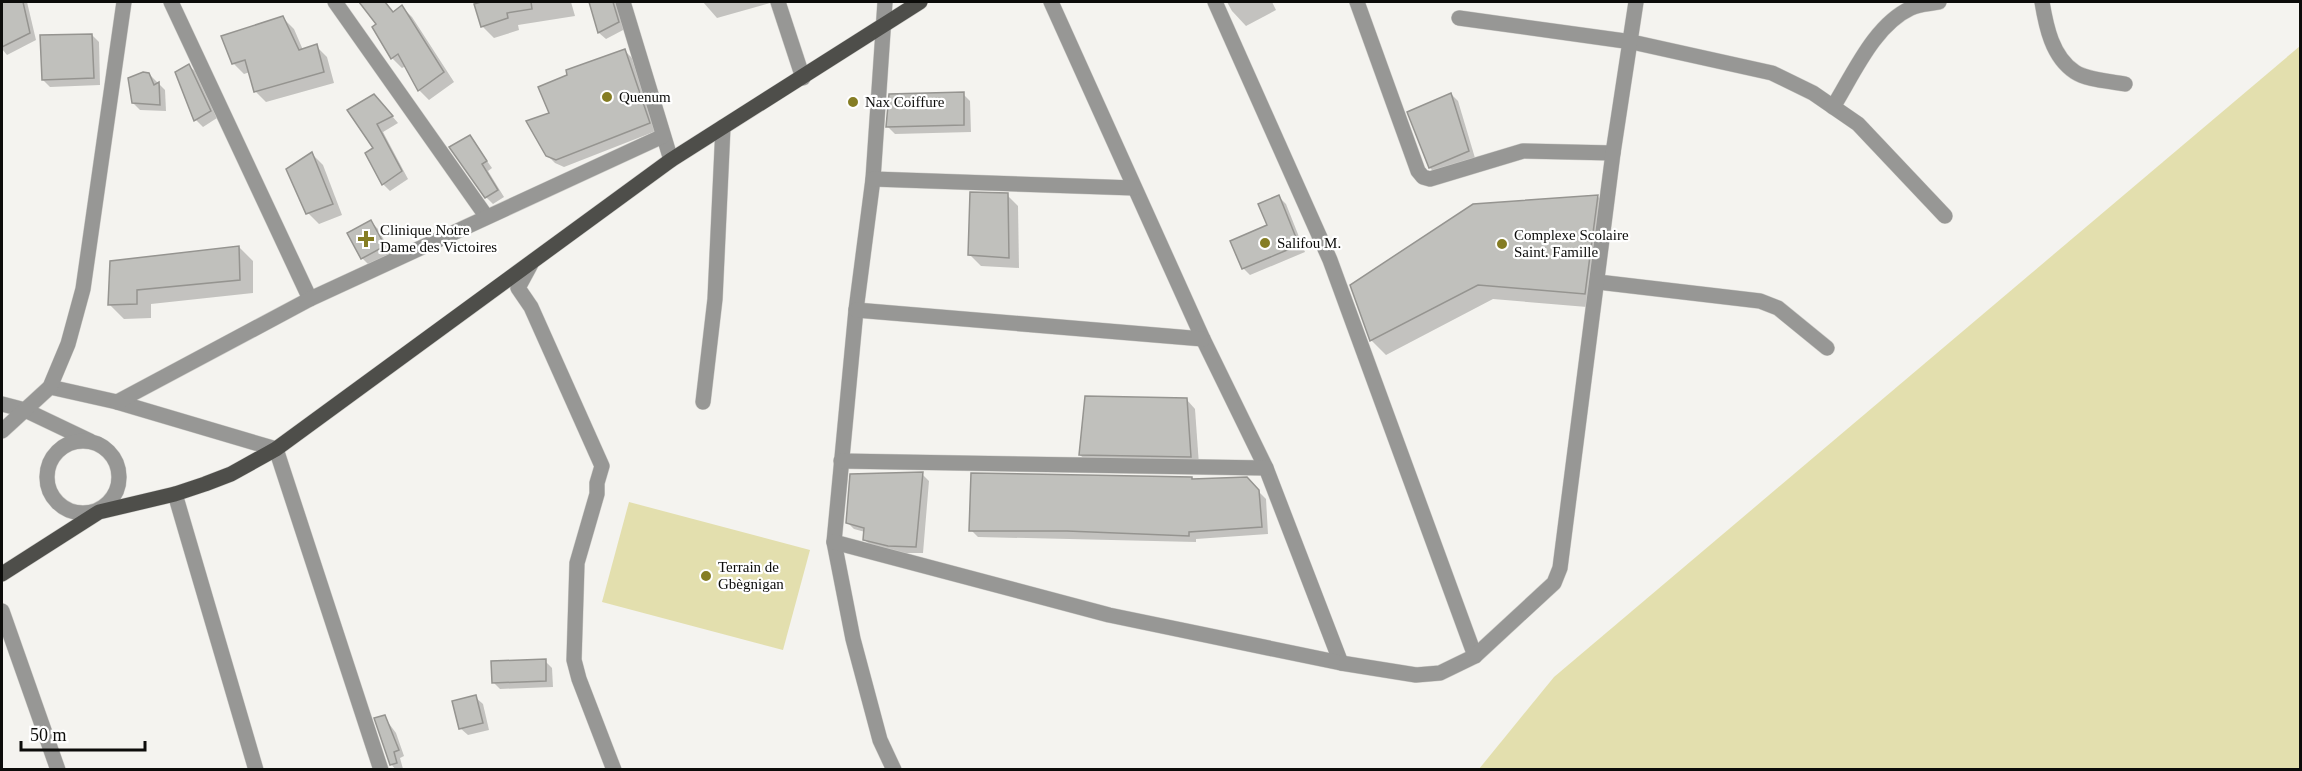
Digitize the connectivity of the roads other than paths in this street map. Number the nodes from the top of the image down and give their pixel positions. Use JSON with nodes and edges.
{"nodes":[{"id":1,"x":124,"y":2,"type":"edge"},
{"id":2,"x":171,"y":2,"type":"edge"},
{"id":3,"x":335,"y":2,"type":"edge"},
{"id":4,"x":623,"y":2,"type":"edge"},
{"id":5,"x":778,"y":2,"type":"edge"},
{"id":6,"x":885,"y":2,"type":"edge"},
{"id":7,"x":920,"y":2,"type":"edge"},
{"id":8,"x":1051,"y":2,"type":"edge"},
{"id":9,"x":1215,"y":2,"type":"edge"},
{"id":10,"x":1357,"y":2,"type":"edge"},
{"id":11,"x":1636,"y":2,"type":"edge"},
{"id":12,"x":1939,"y":2,"type":"edge"},
{"id":13,"x":2042,"y":2,"type":"edge"},
{"id":14,"x":1459,"y":18,"type":"dead end"},
{"id":15,"x":882,"y":27,"type":"junction"},
{"id":16,"x":1632,"y":42,"type":"junction"},
{"id":17,"x":803,"y":78,"type":"junction"},
{"id":18,"x":2125,"y":84,"type":"dead end"},
{"id":19,"x":1833,"y":107,"type":"junction"},
{"id":20,"x":723,"y":126,"type":"junction"},
{"id":21,"x":663,"y":136,"type":"junction"},
{"id":22,"x":1613,"y":153,"type":"junction"},
{"id":23,"x":671,"y":160,"type":"junction"},
{"id":24,"x":873,"y":179,"type":"junction"},
{"id":25,"x":1134,"y":188,"type":"junction"},
{"id":26,"x":486,"y":216,"type":"junction"},
{"id":27,"x":1945,"y":216,"type":"dead end"},
{"id":28,"x":531,"y":264,"type":"junction"},
{"id":29,"x":1598,"y":282,"type":"junction"},
{"id":30,"x":310,"y":298,"type":"junction"},
{"id":31,"x":856,"y":310,"type":"junction"},
{"id":32,"x":1203,"y":339,"type":"junction"},
{"id":33,"x":1827,"y":348,"type":"dead end"},
{"id":34,"x":51,"y":387,"type":"junction"},
{"id":35,"x":117,"y":402,"type":"junction"},
{"id":36,"x":703,"y":402,"type":"dead end"},
{"id":37,"x":2,"y":404,"type":"edge"},
{"id":38,"x":25,"y":410,"type":"junction"},
{"id":39,"x":2,"y":431,"type":"edge"},
{"id":40,"x":96,"y":444,"type":"junction"},
{"id":41,"x":276,"y":449,"type":"junction"},
{"id":42,"x":841,"y":460,"type":"junction"},
{"id":43,"x":1266,"y":468,"type":"junction"},
{"id":44,"x":175,"y":494,"type":"junction"},
{"id":45,"x":99,"y":512,"type":"junction"},
{"id":46,"x":834,"y":542,"type":"junction"},
{"id":47,"x":2,"y":574,"type":"edge"},
{"id":48,"x":2,"y":611,"type":"edge"},
{"id":49,"x":1475,"y":656,"type":"junction"},
{"id":50,"x":1341,"y":663,"type":"junction"},
{"id":51,"x":58,"y":770,"type":"edge"},
{"id":52,"x":256,"y":770,"type":"edge"},
{"id":53,"x":381,"y":770,"type":"edge"},
{"id":54,"x":614,"y":770,"type":"edge"},
{"id":55,"x":894,"y":770,"type":"edge"}],
"edges":[{"from":1,"to":34,"type":"street"},
{"from":2,"to":30,"type":"street"},
{"from":3,"to":26,"type":"street"},
{"from":4,"to":21,"type":"street"},
{"from":5,"to":17,"type":"street"},
{"from":6,"to":15,"type":"street"},
{"from":7,"to":15,"type":"main road"},
{"from":8,"to":25,"type":"street"},
{"from":9,"to":49,"type":"street"},
{"from":10,"to":22,"type":"street"},
{"from":11,"to":16,"type":"street"},
{"from":12,"to":19,"type":"street"},
{"from":13,"to":18,"type":"street"},
{"from":14,"to":16,"type":"street"},
{"from":15,"to":17,"type":"main road"},
{"from":15,"to":24,"type":"street"},
{"from":16,"to":19,"type":"street"},
{"from":16,"to":22,"type":"street"},
{"from":17,"to":20,"type":"main road"},
{"from":19,"to":27,"type":"street"},
{"from":20,"to":23,"type":"main road"},
{"from":20,"to":36,"type":"street"},
{"from":21,"to":23,"type":"street"},
{"from":21,"to":26,"type":"street"},
{"from":22,"to":29,"type":"street"},
{"from":23,"to":28,"type":"main road"},
{"from":24,"to":25,"type":"street"},
{"from":24,"to":31,"type":"street"},
{"from":25,"to":32,"type":"street"},
{"from":26,"to":30,"type":"street"},
{"from":28,"to":41,"type":"main road"},
{"from":28,"to":54,"type":"street"},
{"from":29,"to":33,"type":"street"},
{"from":29,"to":49,"type":"street"},
{"from":30,"to":35,"type":"street"},
{"from":31,"to":32,"type":"street"},
{"from":31,"to":42,"type":"street"},
{"from":32,"to":43,"type":"street"},
{"from":34,"to":35,"type":"street"},
{"from":34,"to":38,"type":"street"},
{"from":35,"to":41,"type":"street"},
{"from":37,"to":38,"type":"street"},
{"from":38,"to":39,"type":"street"},
{"from":38,"to":40,"type":"street"},
{"from":40,"to":45,"type":"street"},
{"from":40,"to":45,"type":"street"},
{"from":41,"to":44,"type":"main road"},
{"from":41,"to":53,"type":"street"},
{"from":42,"to":43,"type":"street"},
{"from":42,"to":46,"type":"street"},
{"from":43,"to":50,"type":"street"},
{"from":44,"to":45,"type":"main road"},
{"from":44,"to":52,"type":"street"},
{"from":45,"to":47,"type":"main road"},
{"from":46,"to":50,"type":"street"},
{"from":46,"to":55,"type":"street"},
{"from":48,"to":51,"type":"street"},
{"from":49,"to":50,"type":"street"}]}
